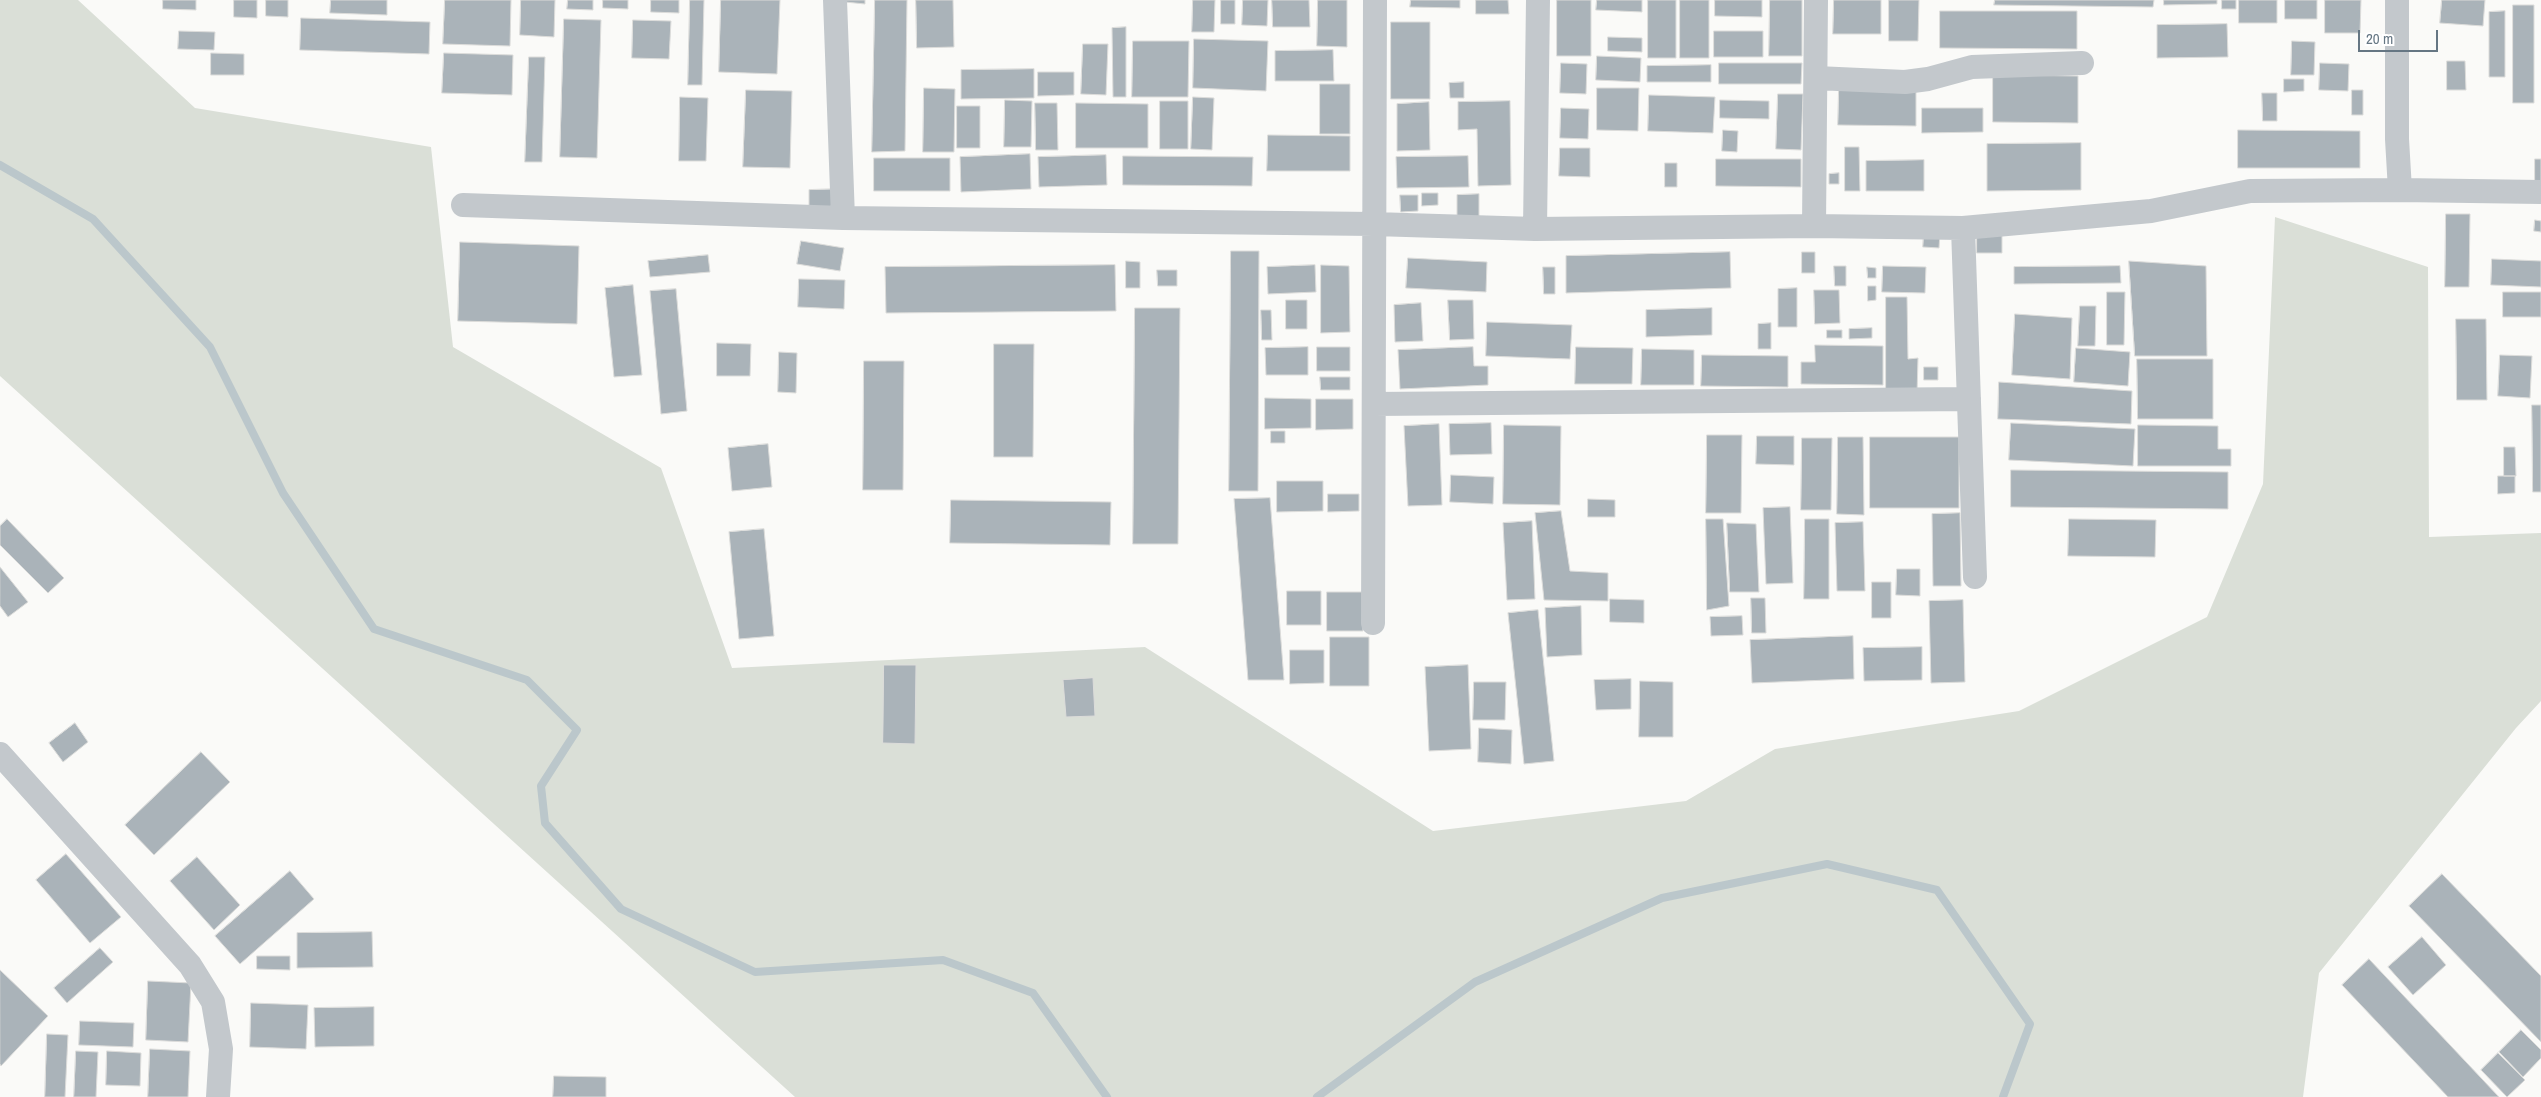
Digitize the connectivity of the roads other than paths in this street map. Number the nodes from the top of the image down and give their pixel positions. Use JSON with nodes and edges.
{"nodes":[{"id":1,"x":835,"y":0,"type":"edge"},
{"id":2,"x":1375,"y":0,"type":"edge"},
{"id":3,"x":1538,"y":0,"type":"edge"},
{"id":4,"x":1816,"y":0,"type":"edge"},
{"id":5,"x":2397,"y":0,"type":"edge"},
{"id":6,"x":2082,"y":63,"type":"dead end"},
{"id":7,"x":1816,"y":78,"type":"junction"},
{"id":8,"x":2400,"y":190,"type":"junction"},
{"id":9,"x":2541,"y":192,"type":"edge"},
{"id":10,"x":463,"y":205,"type":"dead end"},
{"id":11,"x":842,"y":218,"type":"junction"},
{"id":12,"x":1374,"y":224,"type":"junction"},
{"id":13,"x":1814,"y":226,"type":"junction"},
{"id":14,"x":1963,"y":228,"type":"junction"},
{"id":15,"x":1535,"y":229,"type":"junction"},
{"id":16,"x":1969,"y":399,"type":"junction"},
{"id":17,"x":1374,"y":404,"type":"junction"},
{"id":18,"x":1975,"y":577,"type":"dead end"},
{"id":19,"x":1374,"y":623,"type":"dead end"},
{"id":20,"x":0,"y":754,"type":"edge"},
{"id":21,"x":218,"y":1097,"type":"edge"}],
"edges":[{"from":1,"to":11,"type":"street"},
{"from":2,"to":12,"type":"street"},
{"from":3,"to":15,"type":"street"},
{"from":4,"to":7,"type":"street"},
{"from":5,"to":8,"type":"street"},
{"from":6,"to":7,"type":"street"},
{"from":7,"to":13,"type":"street"},
{"from":8,"to":9,"type":"street"},
{"from":8,"to":14,"type":"street"},
{"from":10,"to":11,"type":"street"},
{"from":11,"to":12,"type":"street"},
{"from":12,"to":15,"type":"street"},
{"from":12,"to":17,"type":"street"},
{"from":13,"to":14,"type":"street"},
{"from":13,"to":15,"type":"street"},
{"from":14,"to":16,"type":"street"},
{"from":16,"to":17,"type":"street"},
{"from":16,"to":18,"type":"street"},
{"from":17,"to":19,"type":"street"},
{"from":20,"to":21,"type":"street"}]}
